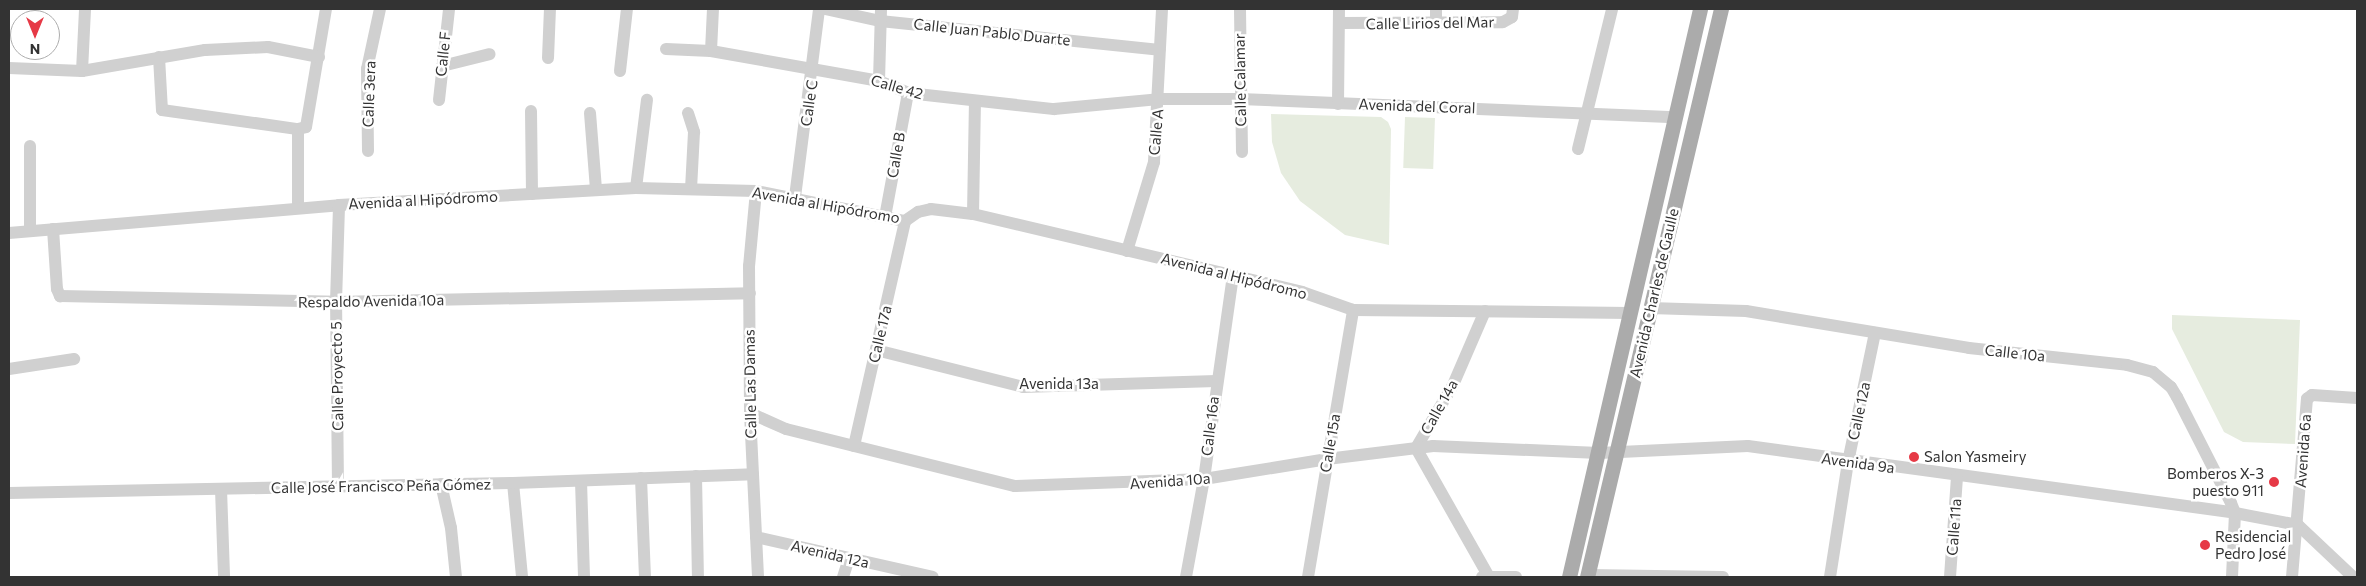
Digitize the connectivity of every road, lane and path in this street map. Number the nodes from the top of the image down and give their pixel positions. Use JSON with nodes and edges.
{"nodes":[{"id":1,"x":85,"y":9,"type":"edge"},
{"id":2,"x":326,"y":9,"type":"edge"},
{"id":3,"x":380,"y":9,"type":"edge"},
{"id":4,"x":449,"y":9,"type":"edge"},
{"id":5,"x":550,"y":9,"type":"edge"},
{"id":6,"x":627,"y":9,"type":"edge"},
{"id":7,"x":713,"y":9,"type":"edge"},
{"id":8,"x":819,"y":9,"type":"edge"},
{"id":9,"x":825,"y":9,"type":"edge"},
{"id":10,"x":1162,"y":9,"type":"edge"},
{"id":11,"x":1240,"y":9,"type":"edge"},
{"id":12,"x":1339,"y":9,"type":"edge"},
{"id":13,"x":1436,"y":9,"type":"edge"},
{"id":14,"x":1514,"y":9,"type":"edge"},
{"id":15,"x":1612,"y":9,"type":"edge"},
{"id":16,"x":1700,"y":9,"type":"edge"},
{"id":17,"x":1721,"y":9,"type":"edge"},
{"id":18,"x":881,"y":15,"type":"edge"},
{"id":19,"x":1339,"y":23,"type":"junction"},
{"id":20,"x":1436,"y":24,"type":"junction"},
{"id":21,"x":666,"y":49,"type":"dead end"},
{"id":22,"x":1159,"y":50,"type":"junction"},
{"id":23,"x":711,"y":51,"type":"junction"},
{"id":24,"x":490,"y":54,"type":"dead end"},
{"id":25,"x":159,"y":57,"type":"junction"},
{"id":26,"x":320,"y":57,"type":"junction"},
{"id":27,"x":548,"y":58,"type":"dead end"},
{"id":28,"x":442,"y":66,"type":"junction"},
{"id":29,"x":9,"y":68,"type":"edge"},
{"id":30,"x":814,"y":69,"type":"junction"},
{"id":31,"x":82,"y":70,"type":"junction"},
{"id":32,"x":620,"y":70,"type":"dead end"},
{"id":33,"x":879,"y":81,"type":"junction"},
{"id":34,"x":908,"y":94,"type":"junction"},
{"id":35,"x":1159,"y":99,"type":"junction"},
{"id":36,"x":1240,"y":99,"type":"junction"},
{"id":37,"x":438,"y":100,"type":"dead end"},
{"id":38,"x":647,"y":100,"type":"dead end"},
{"id":39,"x":975,"y":103,"type":"junction"},
{"id":40,"x":1338,"y":104,"type":"junction"},
{"id":41,"x":531,"y":111,"type":"dead end"},
{"id":42,"x":1587,"y":112,"type":"junction"},
{"id":43,"x":590,"y":113,"type":"dead end"},
{"id":44,"x":688,"y":113,"type":"dead end"},
{"id":45,"x":1675,"y":117,"type":"junction"},
{"id":46,"x":302,"y":128,"type":"junction"},
{"id":47,"x":30,"y":146,"type":"dead end"},
{"id":48,"x":1578,"y":149,"type":"dead end"},
{"id":49,"x":368,"y":151,"type":"dead end"},
{"id":50,"x":1242,"y":152,"type":"dead end"},
{"id":51,"x":636,"y":188,"type":"junction"},
{"id":52,"x":596,"y":190,"type":"junction"},
{"id":53,"x":691,"y":190,"type":"junction"},
{"id":54,"x":756,"y":191,"type":"junction"},
{"id":55,"x":532,"y":194,"type":"junction"},
{"id":56,"x":796,"y":197,"type":"junction"},
{"id":57,"x":339,"y":205,"type":"junction"},
{"id":58,"x":298,"y":208,"type":"junction"},
{"id":59,"x":973,"y":214,"type":"junction"},
{"id":60,"x":885,"y":217,"type":"junction"},
{"id":61,"x":904,"y":221,"type":"junction"},
{"id":62,"x":53,"y":228,"type":"junction"},
{"id":63,"x":30,"y":230,"type":"junction"},
{"id":64,"x":9,"y":233,"type":"edge"},
{"id":65,"x":1127,"y":250,"type":"junction"},
{"id":66,"x":1233,"y":274,"type":"junction"},
{"id":67,"x":750,"y":293,"type":"junction"},
{"id":68,"x":336,"y":302,"type":"junction"},
{"id":69,"x":1650,"y":308,"type":"junction"},
{"id":70,"x":1353,"y":310,"type":"junction"},
{"id":71,"x":1485,"y":312,"type":"junction"},
{"id":72,"x":1630,"y":313,"type":"junction"},
{"id":73,"x":1875,"y":333,"type":"junction"},
{"id":74,"x":876,"y":350,"type":"junction"},
{"id":75,"x":74,"y":359,"type":"dead end"},
{"id":76,"x":9,"y":370,"type":"edge"},
{"id":77,"x":1216,"y":381,"type":"junction"},
{"id":78,"x":2357,"y":398,"type":"edge"},
{"id":79,"x":750,"y":413,"type":"junction"},
{"id":80,"x":854,"y":446,"type":"junction"},
{"id":81,"x":1416,"y":448,"type":"junction"},
{"id":82,"x":1617,"y":452,"type":"junction"},
{"id":83,"x":1599,"y":453,"type":"junction"},
{"id":84,"x":1327,"y":459,"type":"junction"},
{"id":85,"x":1848,"y":462,"type":"junction"},
{"id":86,"x":753,"y":474,"type":"junction"},
{"id":87,"x":696,"y":476,"type":"junction"},
{"id":88,"x":1957,"y":477,"type":"junction"},
{"id":89,"x":641,"y":478,"type":"junction"},
{"id":90,"x":1204,"y":479,"type":"junction"},
{"id":91,"x":581,"y":481,"type":"junction"},
{"id":92,"x":441,"y":484,"type":"junction"},
{"id":93,"x":513,"y":484,"type":"junction"},
{"id":94,"x":338,"y":487,"type":"junction"},
{"id":95,"x":221,"y":489,"type":"junction"},
{"id":96,"x":9,"y":493,"type":"edge"},
{"id":97,"x":2235,"y":513,"type":"junction"},
{"id":98,"x":2298,"y":525,"type":"junction"},
{"id":99,"x":756,"y":537,"type":"junction"},
{"id":100,"x":849,"y":558,"type":"junction"},
{"id":101,"x":1588,"y":576,"type":"edge"},
{"id":102,"x":224,"y":577,"type":"edge"},
{"id":103,"x":456,"y":577,"type":"edge"},
{"id":104,"x":522,"y":577,"type":"edge"},
{"id":105,"x":584,"y":577,"type":"edge"},
{"id":106,"x":644,"y":577,"type":"edge"},
{"id":107,"x":698,"y":577,"type":"edge"},
{"id":108,"x":758,"y":577,"type":"edge"},
{"id":109,"x":843,"y":577,"type":"edge"},
{"id":110,"x":933,"y":577,"type":"edge"},
{"id":111,"x":1186,"y":577,"type":"edge"},
{"id":112,"x":1308,"y":577,"type":"edge"},
{"id":113,"x":1482,"y":577,"type":"edge"},
{"id":114,"x":1489,"y":577,"type":"edge"},
{"id":115,"x":1516,"y":577,"type":"edge"},
{"id":116,"x":1569,"y":577,"type":"edge"},
{"id":117,"x":1723,"y":577,"type":"edge"},
{"id":118,"x":1830,"y":577,"type":"edge"},
{"id":119,"x":1950,"y":577,"type":"edge"},
{"id":120,"x":2232,"y":577,"type":"edge"},
{"id":121,"x":2292,"y":577,"type":"edge"},
{"id":122,"x":2353,"y":577,"type":"edge"}],
"edges":[{"from":1,"to":31,"type":"street"},
{"from":2,"to":26,"type":"street"},
{"from":3,"to":49,"type":"street","name":"Calle 3era"},
{"from":4,"to":28,"type":"street","name":"Calle F"},
{"from":5,"to":27,"type":"street"},
{"from":6,"to":32,"type":"street"},
{"from":7,"to":23,"type":"street"},
{"from":8,"to":30,"type":"street","name":"Calle C"},
{"from":9,"to":18,"type":"street","name":"Calle Juan Pablo Duarte"},
{"from":10,"to":22,"type":"street","name":"Calle A"},
{"from":11,"to":36,"type":"street","name":"Calle Calamar"},
{"from":12,"to":19,"type":"street"},
{"from":13,"to":20,"type":"street"},
{"from":14,"to":20,"type":"street","name":"Calle Lirios del Mar"},
{"from":15,"to":42,"type":"street"},
{"from":16,"to":45,"type":"main road","name":"Avenida Charles de Gaulle"},
{"from":17,"to":69,"type":"main road","name":"Avenida Charles de Gaulle"},
{"from":18,"to":22,"type":"street","name":"Calle Juan Pablo Duarte"},
{"from":18,"to":33,"type":"street"},
{"from":19,"to":20,"type":"street","name":"Calle Lirios del Mar"},
{"from":19,"to":40,"type":"street"},
{"from":21,"to":23,"type":"street","name":"Calle 42"},
{"from":22,"to":35,"type":"street","name":"Calle A"},
{"from":23,"to":30,"type":"street","name":"Calle 42"},
{"from":24,"to":28,"type":"street"},
{"from":25,"to":26,"type":"street"},
{"from":25,"to":31,"type":"street"},
{"from":25,"to":46,"type":"street"},
{"from":26,"to":46,"type":"street"},
{"from":28,"to":37,"type":"street","name":"Calle F"},
{"from":29,"to":31,"type":"street"},
{"from":30,"to":33,"type":"street","name":"Calle 42"},
{"from":30,"to":56,"type":"street","name":"Calle C"},
{"from":33,"to":34,"type":"street","name":"Calle 42"},
{"from":34,"to":39,"type":"street","name":"Calle 42"},
{"from":34,"to":60,"type":"street","name":"Calle B"},
{"from":35,"to":36,"type":"street","name":"Avenida del Coral"},
{"from":35,"to":39,"type":"street","name":"Calle 42"},
{"from":35,"to":65,"type":"street","name":"Calle A"},
{"from":36,"to":40,"type":"street","name":"Avenida del Coral"},
{"from":36,"to":50,"type":"street","name":"Calle Calamar"},
{"from":38,"to":51,"type":"street"},
{"from":39,"to":59,"type":"street"},
{"from":40,"to":42,"type":"street","name":"Avenida del Coral"},
{"from":41,"to":55,"type":"street"},
{"from":42,"to":45,"type":"street","name":"Avenida del Coral"},
{"from":42,"to":48,"type":"street"},
{"from":43,"to":52,"type":"street"},
{"from":44,"to":53,"type":"street"},
{"from":45,"to":72,"type":"main road","name":"Avenida Charles de Gaulle"},
{"from":46,"to":58,"type":"street"},
{"from":47,"to":63,"type":"street"},
{"from":51,"to":52,"type":"street","name":"Avenida al Hipódromo"},
{"from":51,"to":53,"type":"street","name":"Avenida al Hipódromo"},
{"from":52,"to":55,"type":"street","name":"Avenida al Hipódromo"},
{"from":53,"to":54,"type":"street","name":"Avenida al Hipódromo"},
{"from":54,"to":56,"type":"street","name":"Avenida al Hipódromo"},
{"from":54,"to":67,"type":"street","name":"Calle Las Damas"},
{"from":55,"to":57,"type":"street","name":"Avenida al Hipódromo"},
{"from":56,"to":60,"type":"street","name":"Avenida al Hipódromo"},
{"from":57,"to":58,"type":"street","name":"Avenida al Hipódromo"},
{"from":57,"to":68,"type":"street","name":"Calle Proyecto 5"},
{"from":58,"to":62,"type":"street","name":"Avenida al Hipódromo"},
{"from":59,"to":61,"type":"street","name":"Avenida al Hipódromo"},
{"from":59,"to":65,"type":"street","name":"Avenida al Hipódromo"},
{"from":60,"to":61,"type":"street","name":"Avenida al Hipódromo"},
{"from":61,"to":74,"type":"street","name":"Calle 17a"},
{"from":62,"to":63,"type":"street","name":"Avenida al Hipódromo"},
{"from":62,"to":68,"type":"street","name":"Respaldo Avenida 10a"},
{"from":63,"to":64,"type":"street","name":"Avenida al Hipódromo"},
{"from":65,"to":66,"type":"street","name":"Avenida al Hipódromo"},
{"from":66,"to":70,"type":"street","name":"Avenida al Hipódromo"},
{"from":66,"to":77,"type":"street","name":"Calle 16a"},
{"from":67,"to":68,"type":"street","name":"Respaldo Avenida 10a"},
{"from":67,"to":79,"type":"street","name":"Calle Las Damas"},
{"from":68,"to":94,"type":"street","name":"Calle Proyecto 5"},
{"from":69,"to":73,"type":"street","name":"Calle 10a"},
{"from":69,"to":82,"type":"main road","name":"Avenida Charles de Gaulle"},
{"from":70,"to":71,"type":"street","name":"Avenida al Hipódromo"},
{"from":70,"to":84,"type":"street","name":"Calle 15a"},
{"from":71,"to":72,"type":"street","name":"Avenida al Hipódromo"},
{"from":71,"to":81,"type":"street","name":"Calle 14a"},
{"from":72,"to":83,"type":"main road","name":"Avenida Charles de Gaulle"},
{"from":73,"to":85,"type":"street","name":"Calle 12a"},
{"from":73,"to":97,"type":"street","name":"Calle 10a"},
{"from":74,"to":77,"type":"street","name":"Avenida 13a"},
{"from":74,"to":80,"type":"street","name":"Calle 17a"},
{"from":75,"to":76,"type":"street"},
{"from":77,"to":90,"type":"street","name":"Calle 16a"},
{"from":78,"to":98,"type":"street","name":"Avenida 6a"},
{"from":79,"to":80,"type":"street","name":"Avenida 10a"},
{"from":79,"to":86,"type":"street","name":"Calle Las Damas"},
{"from":80,"to":90,"type":"street","name":"Avenida 10a"},
{"from":81,"to":83,"type":"street","name":"Avenida 10a"},
{"from":81,"to":84,"type":"street","name":"Avenida 10a"},
{"from":81,"to":114,"type":"street","name":"Calle 14a"},
{"from":82,"to":83,"type":"street","name":"Avenida 9a"},
{"from":82,"to":85,"type":"street","name":"Avenida 9a"},
{"from":82,"to":101,"type":"main road","name":"Avenida Charles de Gaulle"},
{"from":83,"to":116,"type":"main road","name":"Avenida Charles de Gaulle"},
{"from":84,"to":90,"type":"street","name":"Avenida 10a"},
{"from":84,"to":112,"type":"street","name":"Calle 15a"},
{"from":85,"to":88,"type":"street","name":"Avenida 9a"},
{"from":85,"to":118,"type":"street","name":"Calle 12a"},
{"from":86,"to":87,"type":"street","name":"Calle José Francisco Peña Gómez"},
{"from":86,"to":99,"type":"street","name":"Calle Las Damas"},
{"from":87,"to":89,"type":"street","name":"Calle José Francisco Peña Gómez"},
{"from":87,"to":107,"type":"street"},
{"from":88,"to":97,"type":"street","name":"Avenida 9a"},
{"from":88,"to":119,"type":"street","name":"Calle 11a"},
{"from":89,"to":91,"type":"street","name":"Calle José Francisco Peña Gómez"},
{"from":89,"to":106,"type":"street"},
{"from":90,"to":111,"type":"street","name":"Calle 16a"},
{"from":91,"to":93,"type":"street","name":"Calle José Francisco Peña Gómez"},
{"from":91,"to":105,"type":"street"},
{"from":92,"to":93,"type":"street","name":"Calle José Francisco Peña Gómez"},
{"from":92,"to":94,"type":"street","name":"Calle José Francisco Peña Gómez"},
{"from":92,"to":103,"type":"street"},
{"from":93,"to":104,"type":"street"},
{"from":94,"to":95,"type":"street","name":"Calle José Francisco Peña Gómez"},
{"from":95,"to":96,"type":"street","name":"Calle José Francisco Peña Gómez"},
{"from":95,"to":102,"type":"street"},
{"from":97,"to":98,"type":"street","name":"Avenida 9a"},
{"from":97,"to":120,"type":"street","name":"Calle 10a"},
{"from":98,"to":121,"type":"street","name":"Avenida 6a"},
{"from":98,"to":122,"type":"street"},
{"from":99,"to":100,"type":"street","name":"Avenida 12a"},
{"from":99,"to":108,"type":"street","name":"Calle Las Damas"},
{"from":100,"to":109,"type":"street"},
{"from":100,"to":110,"type":"street","name":"Avenida 12a"},
{"from":101,"to":117,"type":"street"},
{"from":113,"to":114,"type":"street"},
{"from":114,"to":115,"type":"street"}]}
